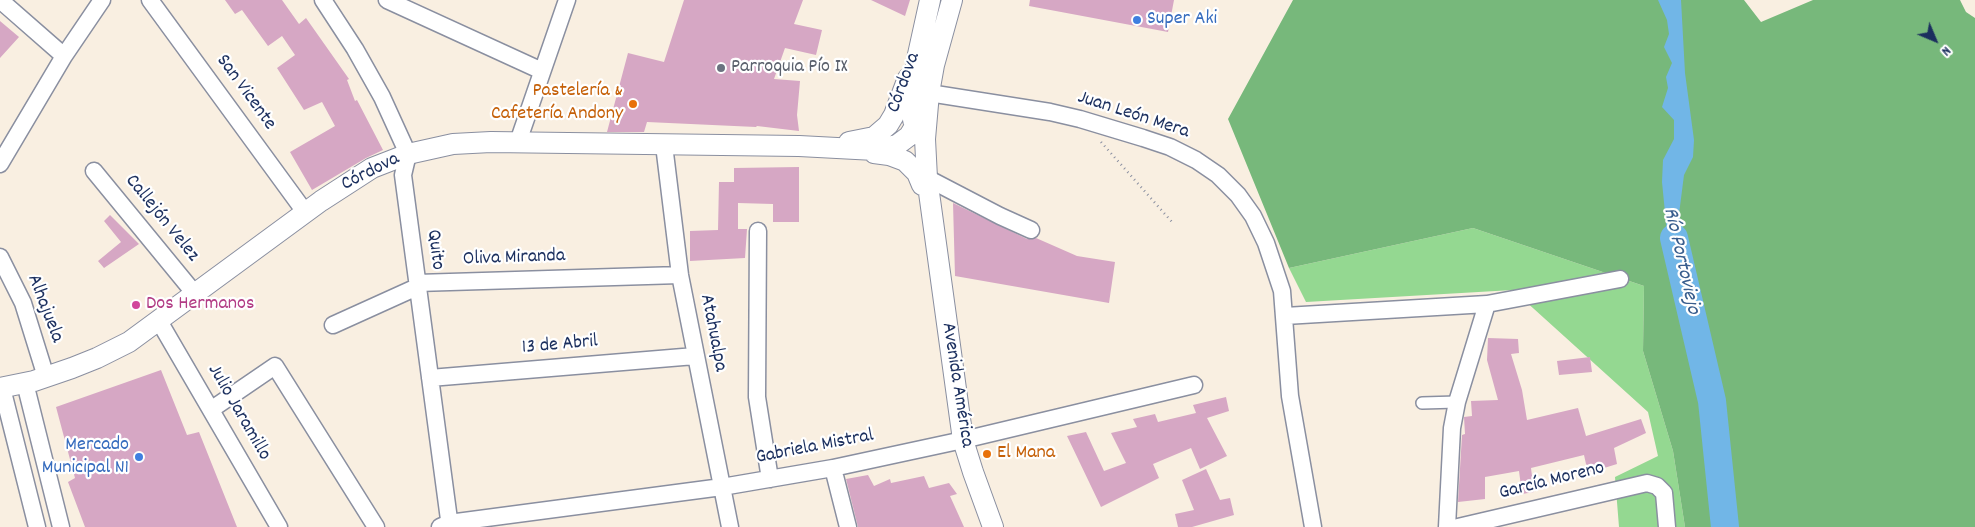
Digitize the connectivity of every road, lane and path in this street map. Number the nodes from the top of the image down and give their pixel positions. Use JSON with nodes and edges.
{"nodes":[{"id":1,"x":102,"y":0,"type":"edge"},
{"id":2,"x":150,"y":0,"type":"edge"},
{"id":3,"x":323,"y":0,"type":"edge"},
{"id":4,"x":387,"y":0,"type":"edge"},
{"id":5,"x":566,"y":0,"type":"edge"},
{"id":6,"x":930,"y":0,"type":"edge"},
{"id":7,"x":952,"y":0,"type":"edge"},
{"id":8,"x":0,"y":1,"type":"edge"},
{"id":9,"x":922,"y":35,"type":"junction"},
{"id":10,"x":64,"y":56,"type":"junction"},
{"id":11,"x":542,"y":71,"type":"junction"},
{"id":12,"x":928,"y":92,"type":"junction"},
{"id":13,"x":913,"y":130,"type":"junction"},
{"id":14,"x":1100,"y":141,"type":"dead end"},
{"id":15,"x":518,"y":142,"type":"junction"},
{"id":16,"x":664,"y":145,"type":"junction"},
{"id":17,"x":799,"y":146,"type":"junction"},
{"id":18,"x":847,"y":150,"type":"junction"},
{"id":19,"x":407,"y":159,"type":"junction"},
{"id":20,"x":0,"y":164,"type":"edge"},
{"id":21,"x":94,"y":171,"type":"dead end"},
{"id":22,"x":925,"y":181,"type":"junction"},
{"id":23,"x":305,"y":212,"type":"junction"},
{"id":24,"x":1172,"y":222,"type":"dead end"},
{"id":25,"x":1031,"y":230,"type":"dead end"},
{"id":26,"x":758,"y":231,"type":"dead end"},
{"id":27,"x":0,"y":257,"type":"edge"},
{"id":28,"x":680,"y":275,"type":"junction"},
{"id":29,"x":1620,"y":279,"type":"dead end"},
{"id":30,"x":417,"y":285,"type":"junction"},
{"id":31,"x":195,"y":294,"type":"junction"},
{"id":32,"x":1487,"y":304,"type":"junction"},
{"id":33,"x":1284,"y":316,"type":"junction"},
{"id":34,"x":159,"y":321,"type":"junction"},
{"id":35,"x":333,"y":326,"type":"dead end"},
{"id":36,"x":695,"y":356,"type":"junction"},
{"id":37,"x":46,"y":377,"type":"junction"},
{"id":38,"x":430,"y":378,"type":"junction"},
{"id":39,"x":25,"y":383,"type":"junction"},
{"id":40,"x":1194,"y":385,"type":"dead end"},
{"id":41,"x":1,"y":388,"type":"edge"},
{"id":42,"x":1457,"y":402,"type":"junction"},
{"id":43,"x":1422,"y":403,"type":"dead end"},
{"id":44,"x":212,"y":409,"type":"junction"},
{"id":45,"x":963,"y":440,"type":"junction"},
{"id":46,"x":833,"y":468,"type":"junction"},
{"id":47,"x":770,"y":479,"type":"junction"},
{"id":48,"x":722,"y":487,"type":"junction"},
{"id":49,"x":446,"y":526,"type":"edge"},
{"id":50,"x":36,"y":527,"type":"edge"},
{"id":51,"x":60,"y":527,"type":"edge"},
{"id":52,"x":279,"y":527,"type":"edge"},
{"id":53,"x":376,"y":527,"type":"edge"},
{"id":54,"x":730,"y":527,"type":"edge"},
{"id":55,"x":848,"y":527,"type":"edge"},
{"id":56,"x":993,"y":527,"type":"edge"},
{"id":57,"x":1312,"y":527,"type":"edge"},
{"id":58,"x":1447,"y":527,"type":"edge"},
{"id":59,"x":1458,"y":527,"type":"edge"},
{"id":60,"x":1667,"y":527,"type":"edge"}],
"edges":[{"from":1,"to":10,"type":"street"},
{"from":2,"to":23,"type":"street","name":"San Vicente"},
{"from":3,"to":19,"type":"street","name":"Quito"},
{"from":4,"to":11,"type":"street"},
{"from":5,"to":11,"type":"street"},
{"from":6,"to":9,"type":"street","name":"Avenida América"},
{"from":7,"to":12,"type":"street","name":"Avenida América"},
{"from":8,"to":10,"type":"street"},
{"from":9,"to":13,"type":"street","name":"Avenida América"},
{"from":9,"to":17,"type":"street","name":"Córdova"},
{"from":10,"to":20,"type":"street"},
{"from":11,"to":15,"type":"street"},
{"from":12,"to":13,"type":"street","name":"Córdova"},
{"from":12,"to":22,"type":"street","name":"Avenida América"},
{"from":12,"to":33,"type":"street","name":"Juan León Mera"},
{"from":13,"to":18,"type":"street","name":"Córdova"},
{"from":13,"to":22,"type":"street","name":"Avenida América"},
{"from":14,"to":24,"type":"path"},
{"from":15,"to":16,"type":"street","name":"Córdova"},
{"from":15,"to":19,"type":"street","name":"Córdova"},
{"from":16,"to":17,"type":"street","name":"Córdova"},
{"from":16,"to":28,"type":"street","name":"Atahualpa"},
{"from":17,"to":18,"type":"street","name":"Córdova"},
{"from":18,"to":22,"type":"street"},
{"from":19,"to":23,"type":"street","name":"Córdova"},
{"from":19,"to":30,"type":"street","name":"Quito"},
{"from":21,"to":31,"type":"street","name":"Callejón Velez"},
{"from":22,"to":25,"type":"street"},
{"from":22,"to":45,"type":"street","name":"Avenida América"},
{"from":23,"to":31,"type":"street","name":"Córdova"},
{"from":26,"to":47,"type":"street"},
{"from":27,"to":37,"type":"street","name":"Alhajuela"},
{"from":28,"to":30,"type":"street","name":"Oliva Miranda"},
{"from":28,"to":36,"type":"street","name":"Atahualpa"},
{"from":29,"to":32,"type":"street"},
{"from":30,"to":35,"type":"street","name":"Oliva Miranda"},
{"from":30,"to":38,"type":"street","name":"Quito"},
{"from":31,"to":34,"type":"street","name":"Córdova"},
{"from":32,"to":33,"type":"street"},
{"from":32,"to":42,"type":"street"},
{"from":33,"to":57,"type":"street","name":"Juan León Mera"},
{"from":34,"to":37,"type":"street","name":"Córdova"},
{"from":34,"to":44,"type":"street","name":"Julio Jaramillo"},
{"from":36,"to":38,"type":"street","name":"13 de Abril"},
{"from":36,"to":48,"type":"street","name":"Atahualpa"},
{"from":37,"to":39,"type":"street","name":"Córdova"},
{"from":38,"to":49,"type":"street","name":"Quito"},
{"from":39,"to":41,"type":"street","name":"Córdova"},
{"from":39,"to":51,"type":"street"},
{"from":40,"to":45,"type":"street","name":"Gabriela Mistral"},
{"from":41,"to":50,"type":"street"},
{"from":42,"to":43,"type":"street"},
{"from":42,"to":58,"type":"street"},
{"from":44,"to":52,"type":"street","name":"Julio Jaramillo"},
{"from":44,"to":53,"type":"street"},
{"from":45,"to":46,"type":"street","name":"Gabriela Mistral"},
{"from":45,"to":56,"type":"street","name":"Avenida América"},
{"from":46,"to":47,"type":"street","name":"Gabriela Mistral"},
{"from":46,"to":55,"type":"street"},
{"from":47,"to":48,"type":"street","name":"Gabriela Mistral"},
{"from":48,"to":49,"type":"street","name":"Gabriela Mistral"},
{"from":48,"to":54,"type":"street","name":"Atahualpa"},
{"from":59,"to":60,"type":"street","name":"García Moreno"}]}
